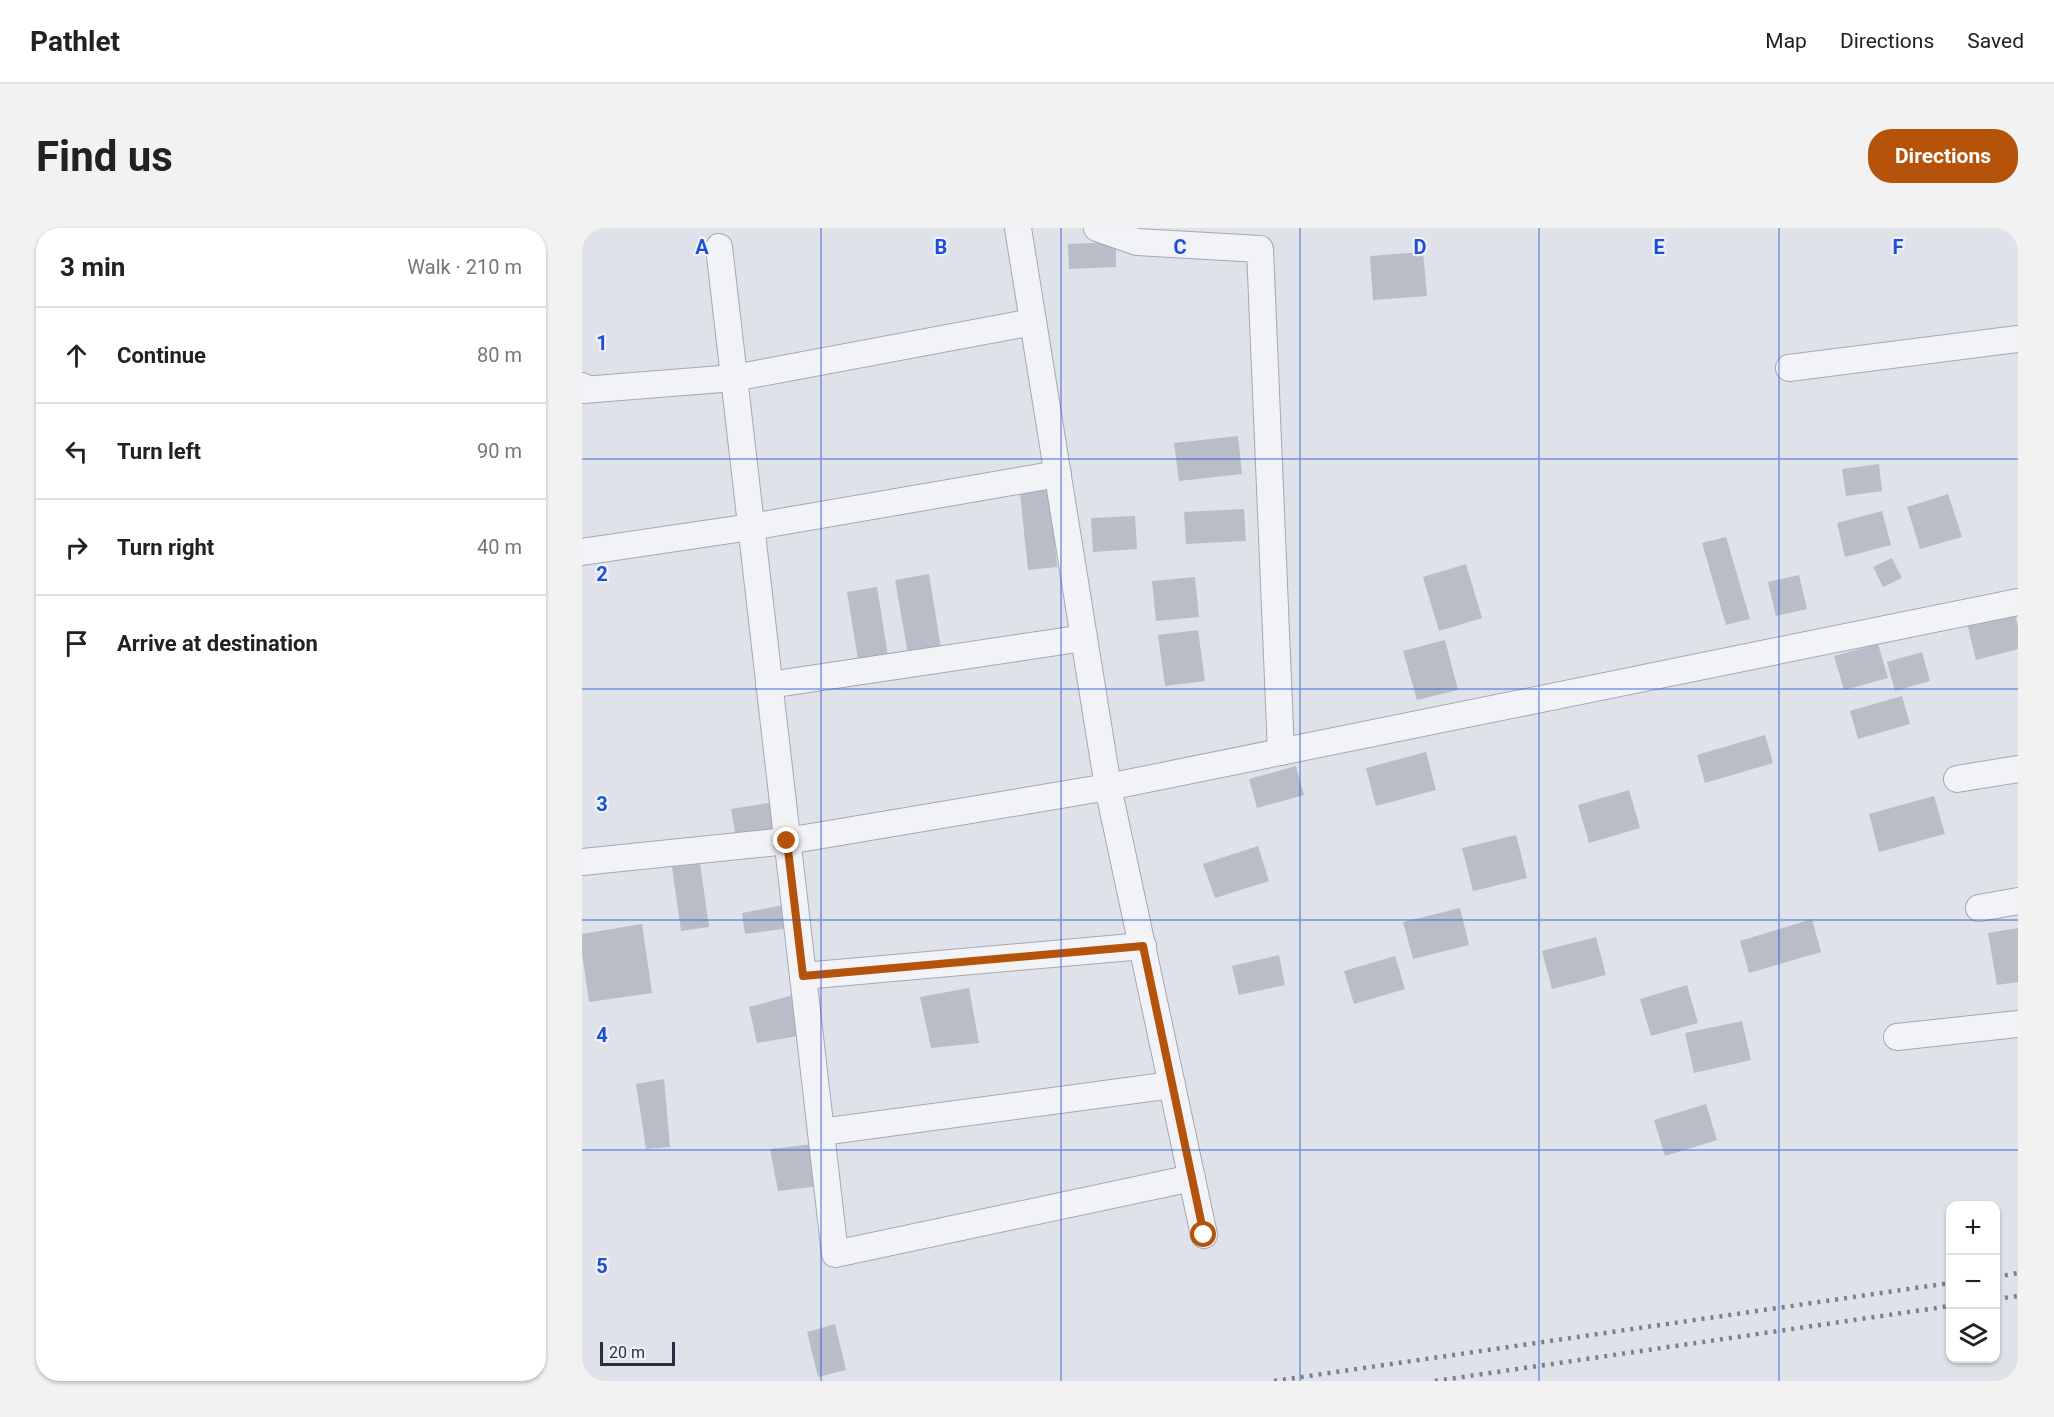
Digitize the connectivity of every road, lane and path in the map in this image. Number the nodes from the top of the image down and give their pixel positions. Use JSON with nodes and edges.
{"nodes":[{"id":1,"x":1018,"y":228,"type":"edge"},
{"id":2,"x":1097,"y":228,"type":"edge"},
{"id":3,"x":1260,"y":238,"type":"edge"},
{"id":4,"x":719,"y":247,"type":"dead end"},
{"id":5,"x":1033,"y":322,"type":"junction"},
{"id":6,"x":2018,"y":339,"type":"edge"},
{"id":7,"x":1789,"y":368,"type":"dead end"},
{"id":8,"x":734,"y":378,"type":"junction"},
{"id":9,"x":582,"y":386,"type":"edge"},
{"id":10,"x":1058,"y":474,"type":"junction"},
{"id":11,"x":751,"y":527,"type":"junction"},
{"id":12,"x":582,"y":552,"type":"edge"},
{"id":13,"x":2018,"y":602,"type":"edge"},
{"id":14,"x":1084,"y":638,"type":"junction"},
{"id":15,"x":770,"y":685,"type":"junction"},
{"id":16,"x":1281,"y":752,"type":"junction"},
{"id":17,"x":2018,"y":769,"type":"edge"},
{"id":18,"x":1958,"y":779,"type":"dead end"},
{"id":19,"x":1108,"y":787,"type":"junction"},
{"id":20,"x":787,"y":841,"type":"junction"},
{"id":21,"x":582,"y":861,"type":"edge"},
{"id":22,"x":2018,"y":901,"type":"edge"},
{"id":23,"x":1979,"y":908,"type":"dead end"},
{"id":24,"x":1143,"y":946,"type":"junction"},
{"id":25,"x":803,"y":976,"type":"junction"},
{"id":26,"x":2018,"y":1024,"type":"edge"},
{"id":27,"x":1897,"y":1037,"type":"dead end"},
{"id":28,"x":1172,"y":1085,"type":"junction"},
{"id":29,"x":820,"y":1132,"type":"junction"},
{"id":30,"x":1192,"y":1178,"type":"junction"},
{"id":31,"x":1204,"y":1235,"type":"dead end"}],
"edges":[{"from":1,"to":5,"type":"street"},
{"from":2,"to":3,"type":"street"},
{"from":3,"to":16,"type":"street"},
{"from":4,"to":8,"type":"street"},
{"from":5,"to":8,"type":"street"},
{"from":5,"to":10,"type":"street"},
{"from":6,"to":7,"type":"street"},
{"from":8,"to":9,"type":"street"},
{"from":8,"to":11,"type":"street"},
{"from":10,"to":11,"type":"street"},
{"from":10,"to":14,"type":"street"},
{"from":11,"to":12,"type":"street"},
{"from":11,"to":15,"type":"street"},
{"from":13,"to":16,"type":"street"},
{"from":14,"to":15,"type":"street"},
{"from":14,"to":19,"type":"street"},
{"from":15,"to":20,"type":"street"},
{"from":16,"to":19,"type":"street"},
{"from":17,"to":18,"type":"street"},
{"from":19,"to":20,"type":"street"},
{"from":19,"to":24,"type":"street"},
{"from":20,"to":21,"type":"street"},
{"from":20,"to":25,"type":"street"},
{"from":22,"to":23,"type":"street"},
{"from":24,"to":25,"type":"street"},
{"from":24,"to":28,"type":"street"},
{"from":25,"to":29,"type":"street"},
{"from":26,"to":27,"type":"street"},
{"from":28,"to":29,"type":"street"},
{"from":28,"to":30,"type":"street"},
{"from":29,"to":30,"type":"street"},
{"from":30,"to":31,"type":"street"}]}
